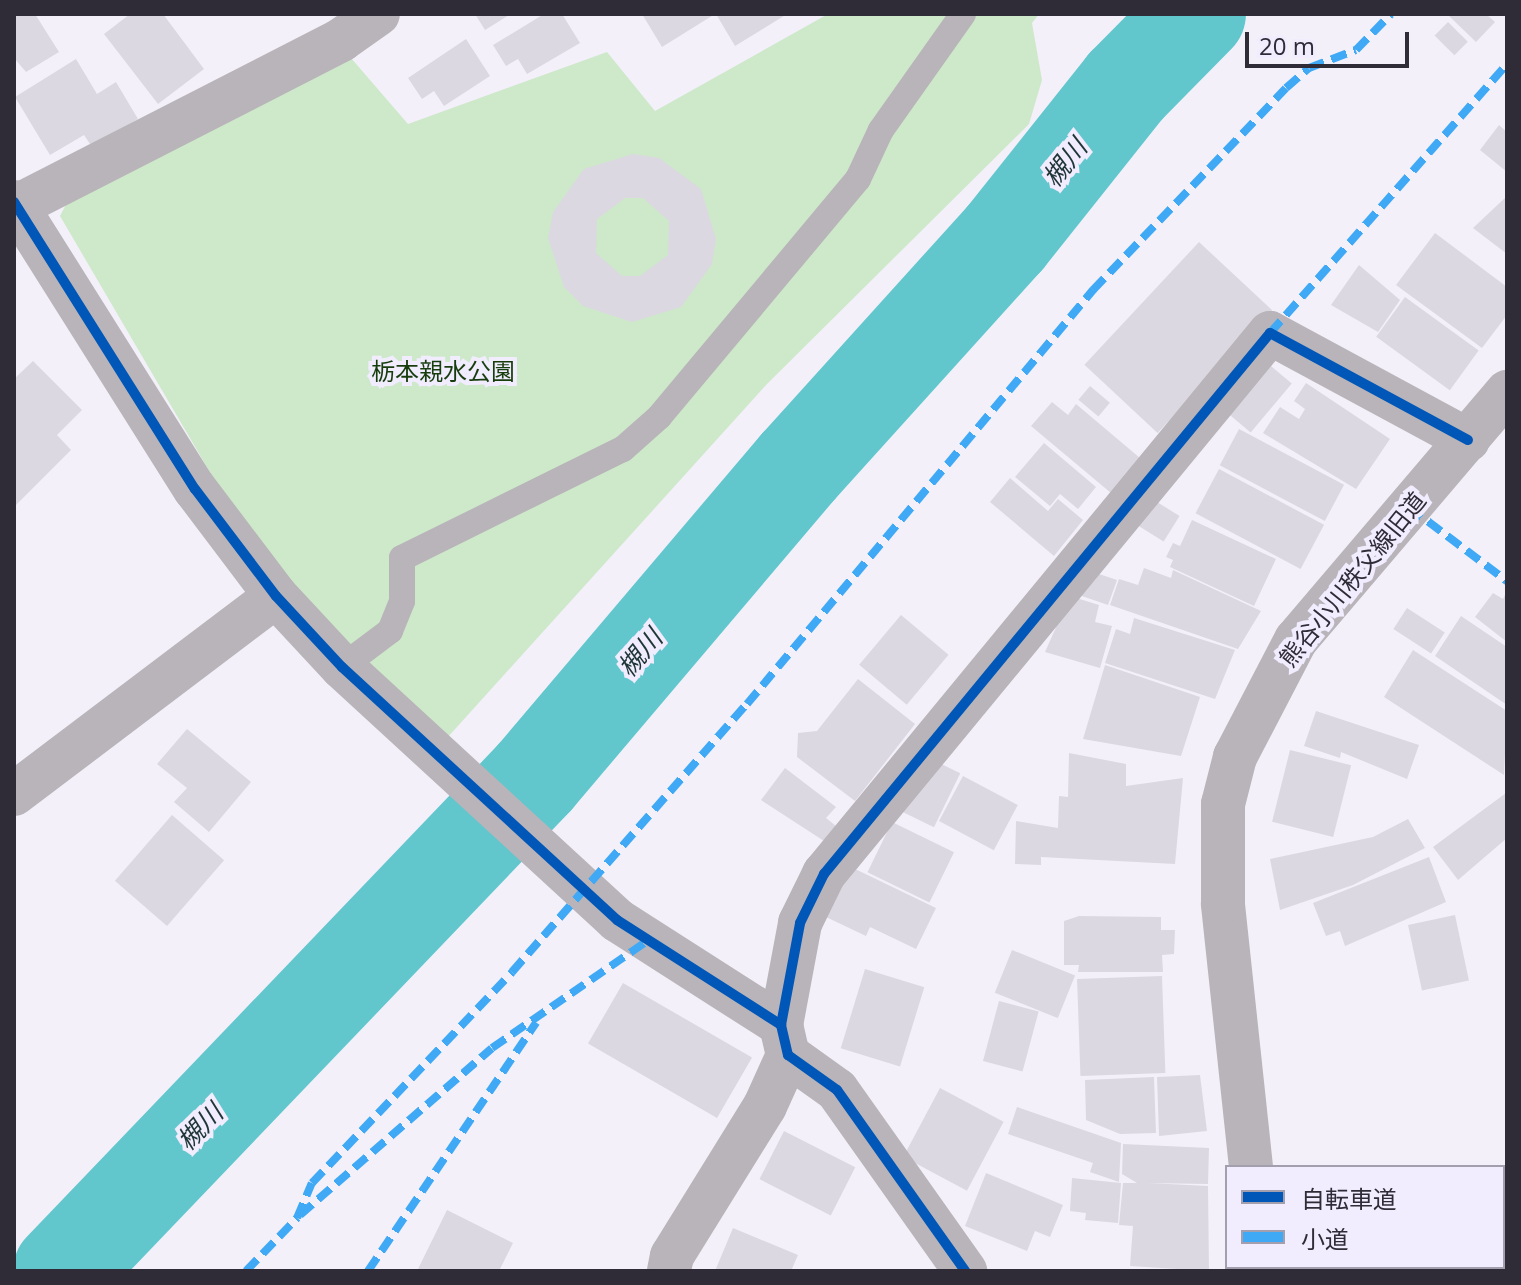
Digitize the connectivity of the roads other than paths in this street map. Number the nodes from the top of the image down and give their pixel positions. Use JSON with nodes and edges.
{"nodes":[{"id":1,"x":378,"y":14,"type":"edge"},
{"id":2,"x":963,"y":14,"type":"edge"},
{"id":3,"x":15,"y":204,"type":"edge"},
{"id":4,"x":1507,"y":392,"type":"edge"},
{"id":5,"x":1468,"y":440,"type":"junction"},
{"id":6,"x":276,"y":596,"type":"junction"},
{"id":7,"x":342,"y":667,"type":"junction"},
{"id":8,"x":14,"y":794,"type":"edge"},
{"id":9,"x":784,"y":1040,"type":"junction"},
{"id":10,"x":1251,"y":1165,"type":"edge"},
{"id":11,"x":669,"y":1271,"type":"edge"},
{"id":12,"x":965,"y":1271,"type":"edge"}],
"edges":[{"from":1,"to":3,"type":"street"},
{"from":2,"to":7,"type":"lane"},
{"from":3,"to":6,"type":"street"},
{"from":4,"to":5,"type":"street","name":"熊谷小川秩父線旧道"},
{"from":5,"to":9,"type":"street"},
{"from":5,"to":10,"type":"street","name":"熊谷小川秩父線旧道"},
{"from":6,"to":7,"type":"street"},
{"from":6,"to":8,"type":"street"},
{"from":7,"to":9,"type":"street"},
{"from":9,"to":11,"type":"street"},
{"from":9,"to":12,"type":"street"}]}
